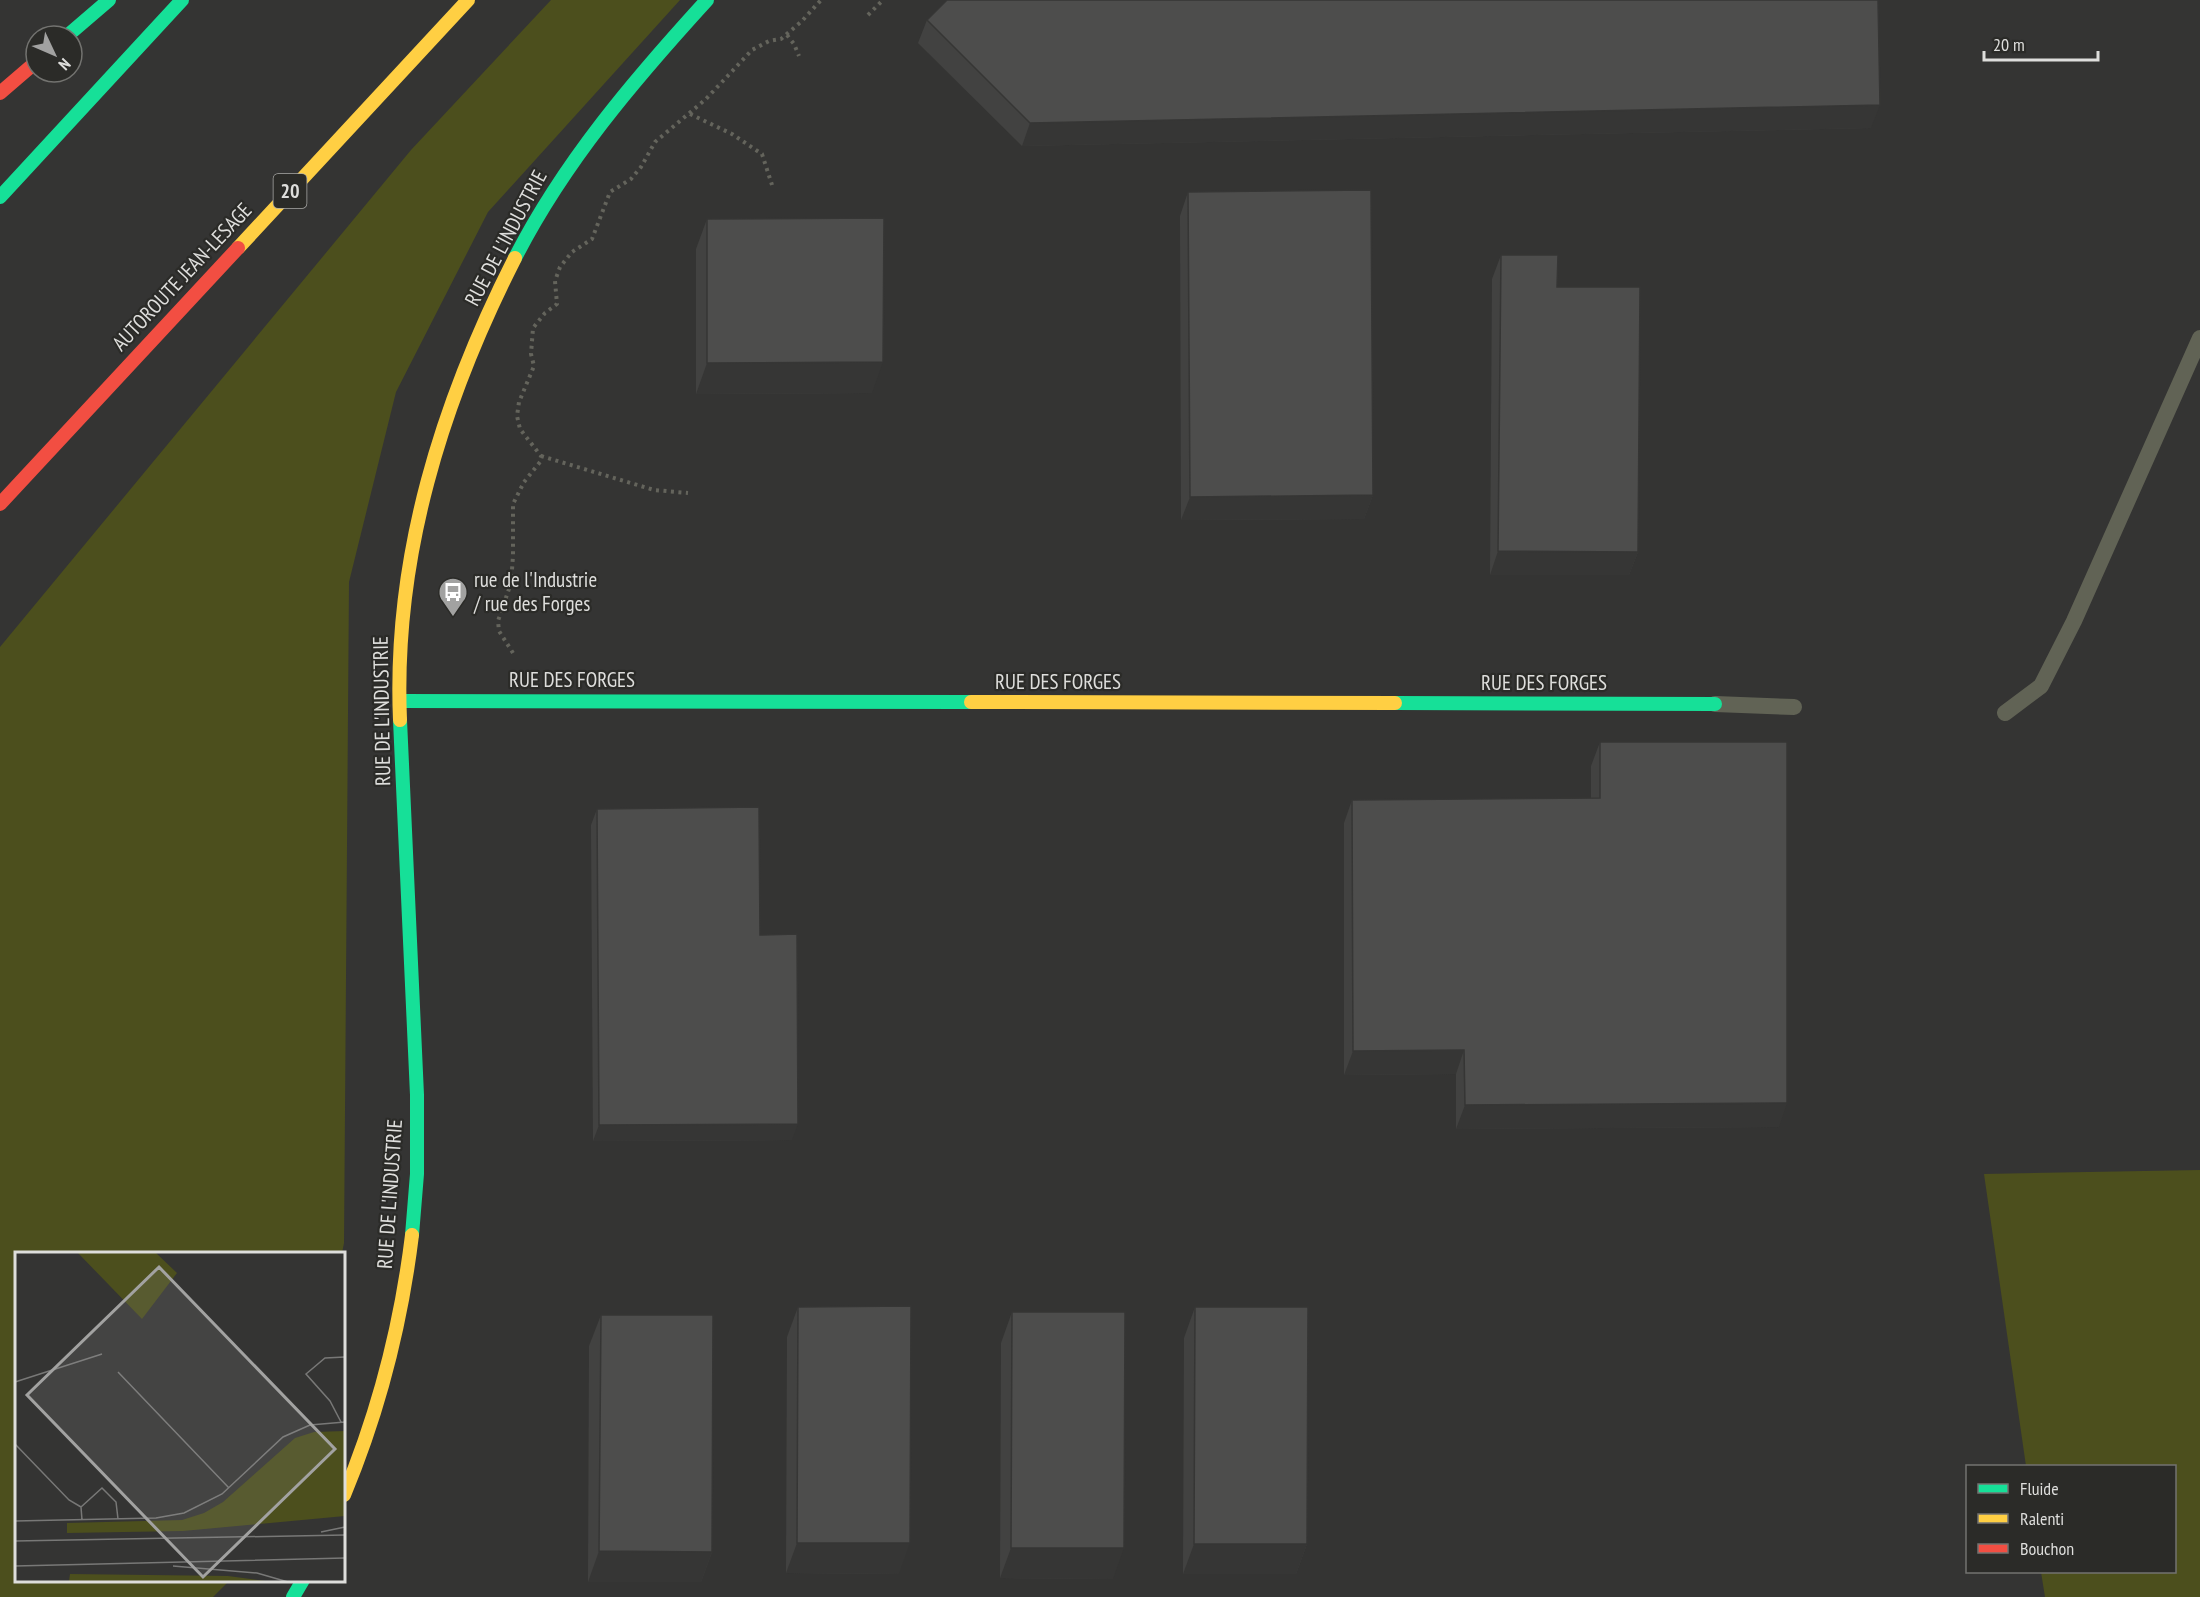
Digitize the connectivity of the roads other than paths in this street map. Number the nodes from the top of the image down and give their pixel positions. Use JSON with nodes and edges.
{"nodes":[{"id":1,"x":108,"y":0,"type":"edge"},
{"id":2,"x":182,"y":0,"type":"edge"},
{"id":3,"x":468,"y":0,"type":"edge"},
{"id":4,"x":707,"y":0,"type":"edge"},
{"id":5,"x":81,"y":24,"type":"edge"},
{"id":6,"x":24,"y":72,"type":"edge"},
{"id":7,"x":0,"y":93,"type":"edge"},
{"id":8,"x":0,"y":197,"type":"edge"},
{"id":9,"x":2200,"y":338,"type":"edge"},
{"id":10,"x":0,"y":504,"type":"edge"},
{"id":11,"x":400,"y":701,"type":"junction"},
{"id":12,"x":1715,"y":704,"type":"joint"},
{"id":13,"x":1794,"y":707,"type":"dead end"},
{"id":14,"x":2005,"y":713,"type":"dead end"},
{"id":15,"x":345,"y":1492,"type":"edge"},
{"id":16,"x":302,"y":1582,"type":"edge"},
{"id":17,"x":293,"y":1597,"type":"edge"}],
"edges":[{"from":1,"to":5,"type":"main road"},
{"from":2,"to":8,"type":"main road"},
{"from":3,"to":10,"type":"main road","name":"AUTOROUTE JEAN-LESAGE","number":"20"},
{"from":4,"to":11,"type":"main road","name":"RUE DE L'INDUSTRIE"},
{"from":6,"to":7,"type":"main road"},
{"from":9,"to":14,"type":"lane"},
{"from":11,"to":12,"type":"main road","name":"RUE DES FORGES"},
{"from":11,"to":15,"type":"main road","name":"RUE DE L'INDUSTRIE"},
{"from":12,"to":13,"type":"lane"},
{"from":16,"to":17,"type":"main road"}]}
